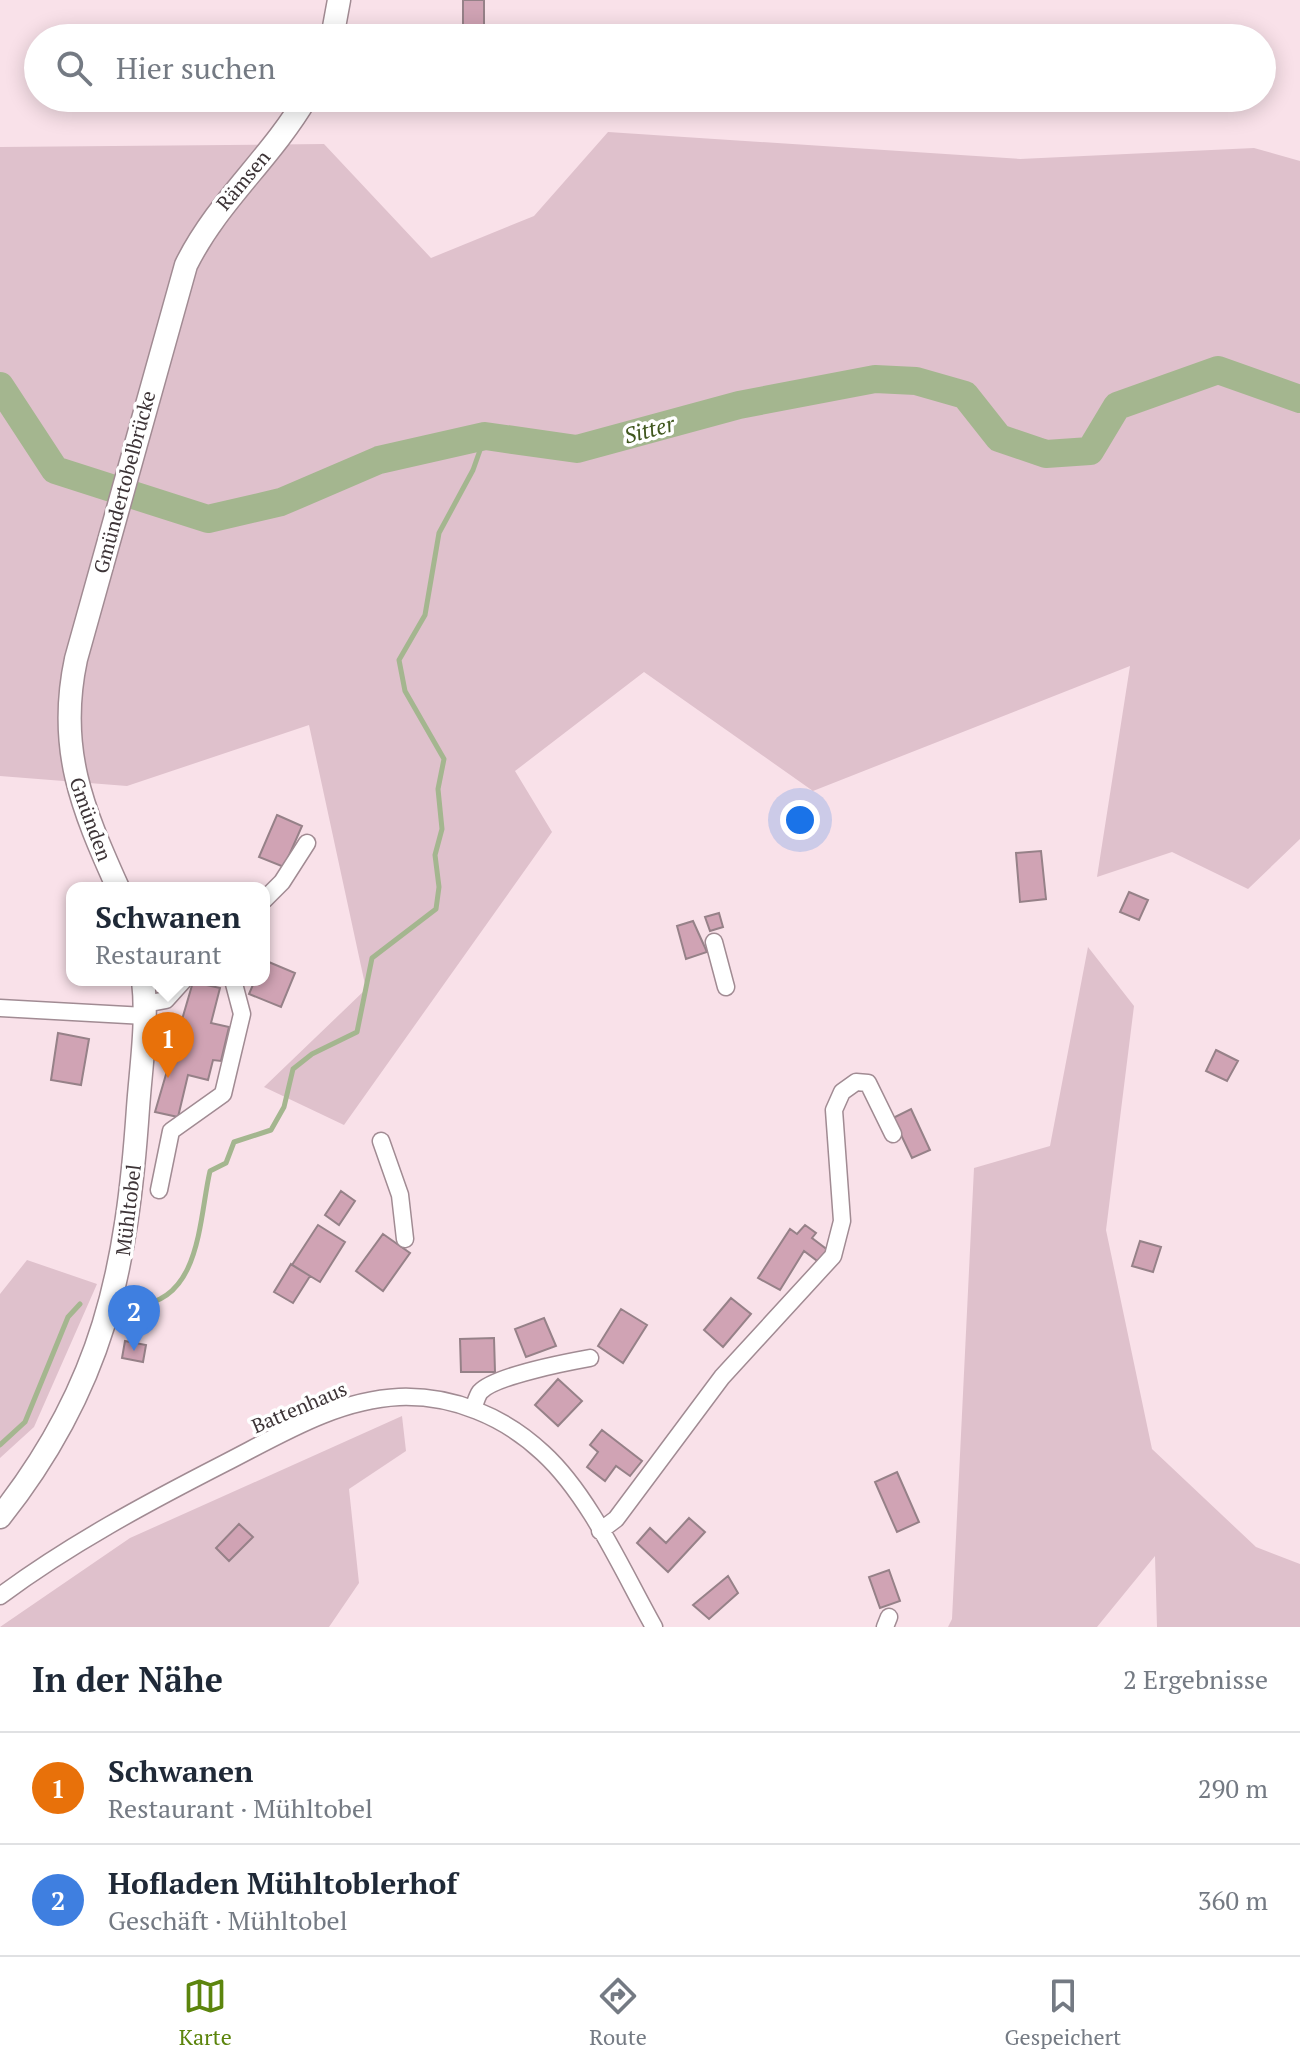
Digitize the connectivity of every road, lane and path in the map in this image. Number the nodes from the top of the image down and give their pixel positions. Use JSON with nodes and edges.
{"nodes":[{"id":1,"x":339,"y":0,"type":"edge"},
{"id":2,"x":335,"y":24,"type":"edge"},
{"id":3,"x":296,"y":112,"type":"edge"},
{"id":4,"x":186,"y":265,"type":"joint"},
{"id":5,"x":68,"y":702,"type":"joint"},
{"id":6,"x":307,"y":843,"type":"dead end"},
{"id":7,"x":115,"y":882,"type":"edge"},
{"id":8,"x":270,"y":894,"type":"edge"},
{"id":9,"x":714,"y":942,"type":"dead end"},
{"id":10,"x":143,"y":986,"type":"edge"},
{"id":11,"x":179,"y":986,"type":"edge"},
{"id":12,"x":235,"y":986,"type":"edge"},
{"id":13,"x":726,"y":987,"type":"dead end"},
{"id":14,"x":0,"y":1008,"type":"edge"},
{"id":15,"x":145,"y":1010,"type":"junction"},
{"id":16,"x":893,"y":1134,"type":"dead end"},
{"id":17,"x":381,"y":1141,"type":"dead end"},
{"id":18,"x":159,"y":1190,"type":"dead end"},
{"id":19,"x":405,"y":1239,"type":"dead end"},
{"id":20,"x":590,"y":1358,"type":"dead end"},
{"id":21,"x":473,"y":1409,"type":"junction"},
{"id":22,"x":0,"y":1517,"type":"edge"},
{"id":23,"x":600,"y":1531,"type":"junction"},
{"id":24,"x":0,"y":1596,"type":"edge"},
{"id":25,"x":654,"y":1627,"type":"edge"}],
"edges":[{"from":1,"to":2,"type":"main road"},
{"from":3,"to":4,"type":"main road","name":"Rämsen"},
{"from":4,"to":5,"type":"main road","name":"Gmündertobelbrücke"},
{"from":5,"to":7,"type":"main road","name":"Gmünden"},
{"from":6,"to":8,"type":"street"},
{"from":9,"to":13,"type":"street"},
{"from":10,"to":15,"type":"main road"},
{"from":11,"to":15,"type":"street"},
{"from":12,"to":18,"type":"street"},
{"from":14,"to":15,"type":"street"},
{"from":15,"to":22,"type":"main road","name":"Mühltobel"},
{"from":16,"to":23,"type":"street"},
{"from":17,"to":19,"type":"street"},
{"from":20,"to":21,"type":"street"},
{"from":21,"to":23,"type":"street","name":"Battenhaus"},
{"from":21,"to":24,"type":"street","name":"Battenhaus"},
{"from":23,"to":25,"type":"street","name":"Battenhaus"}]}
